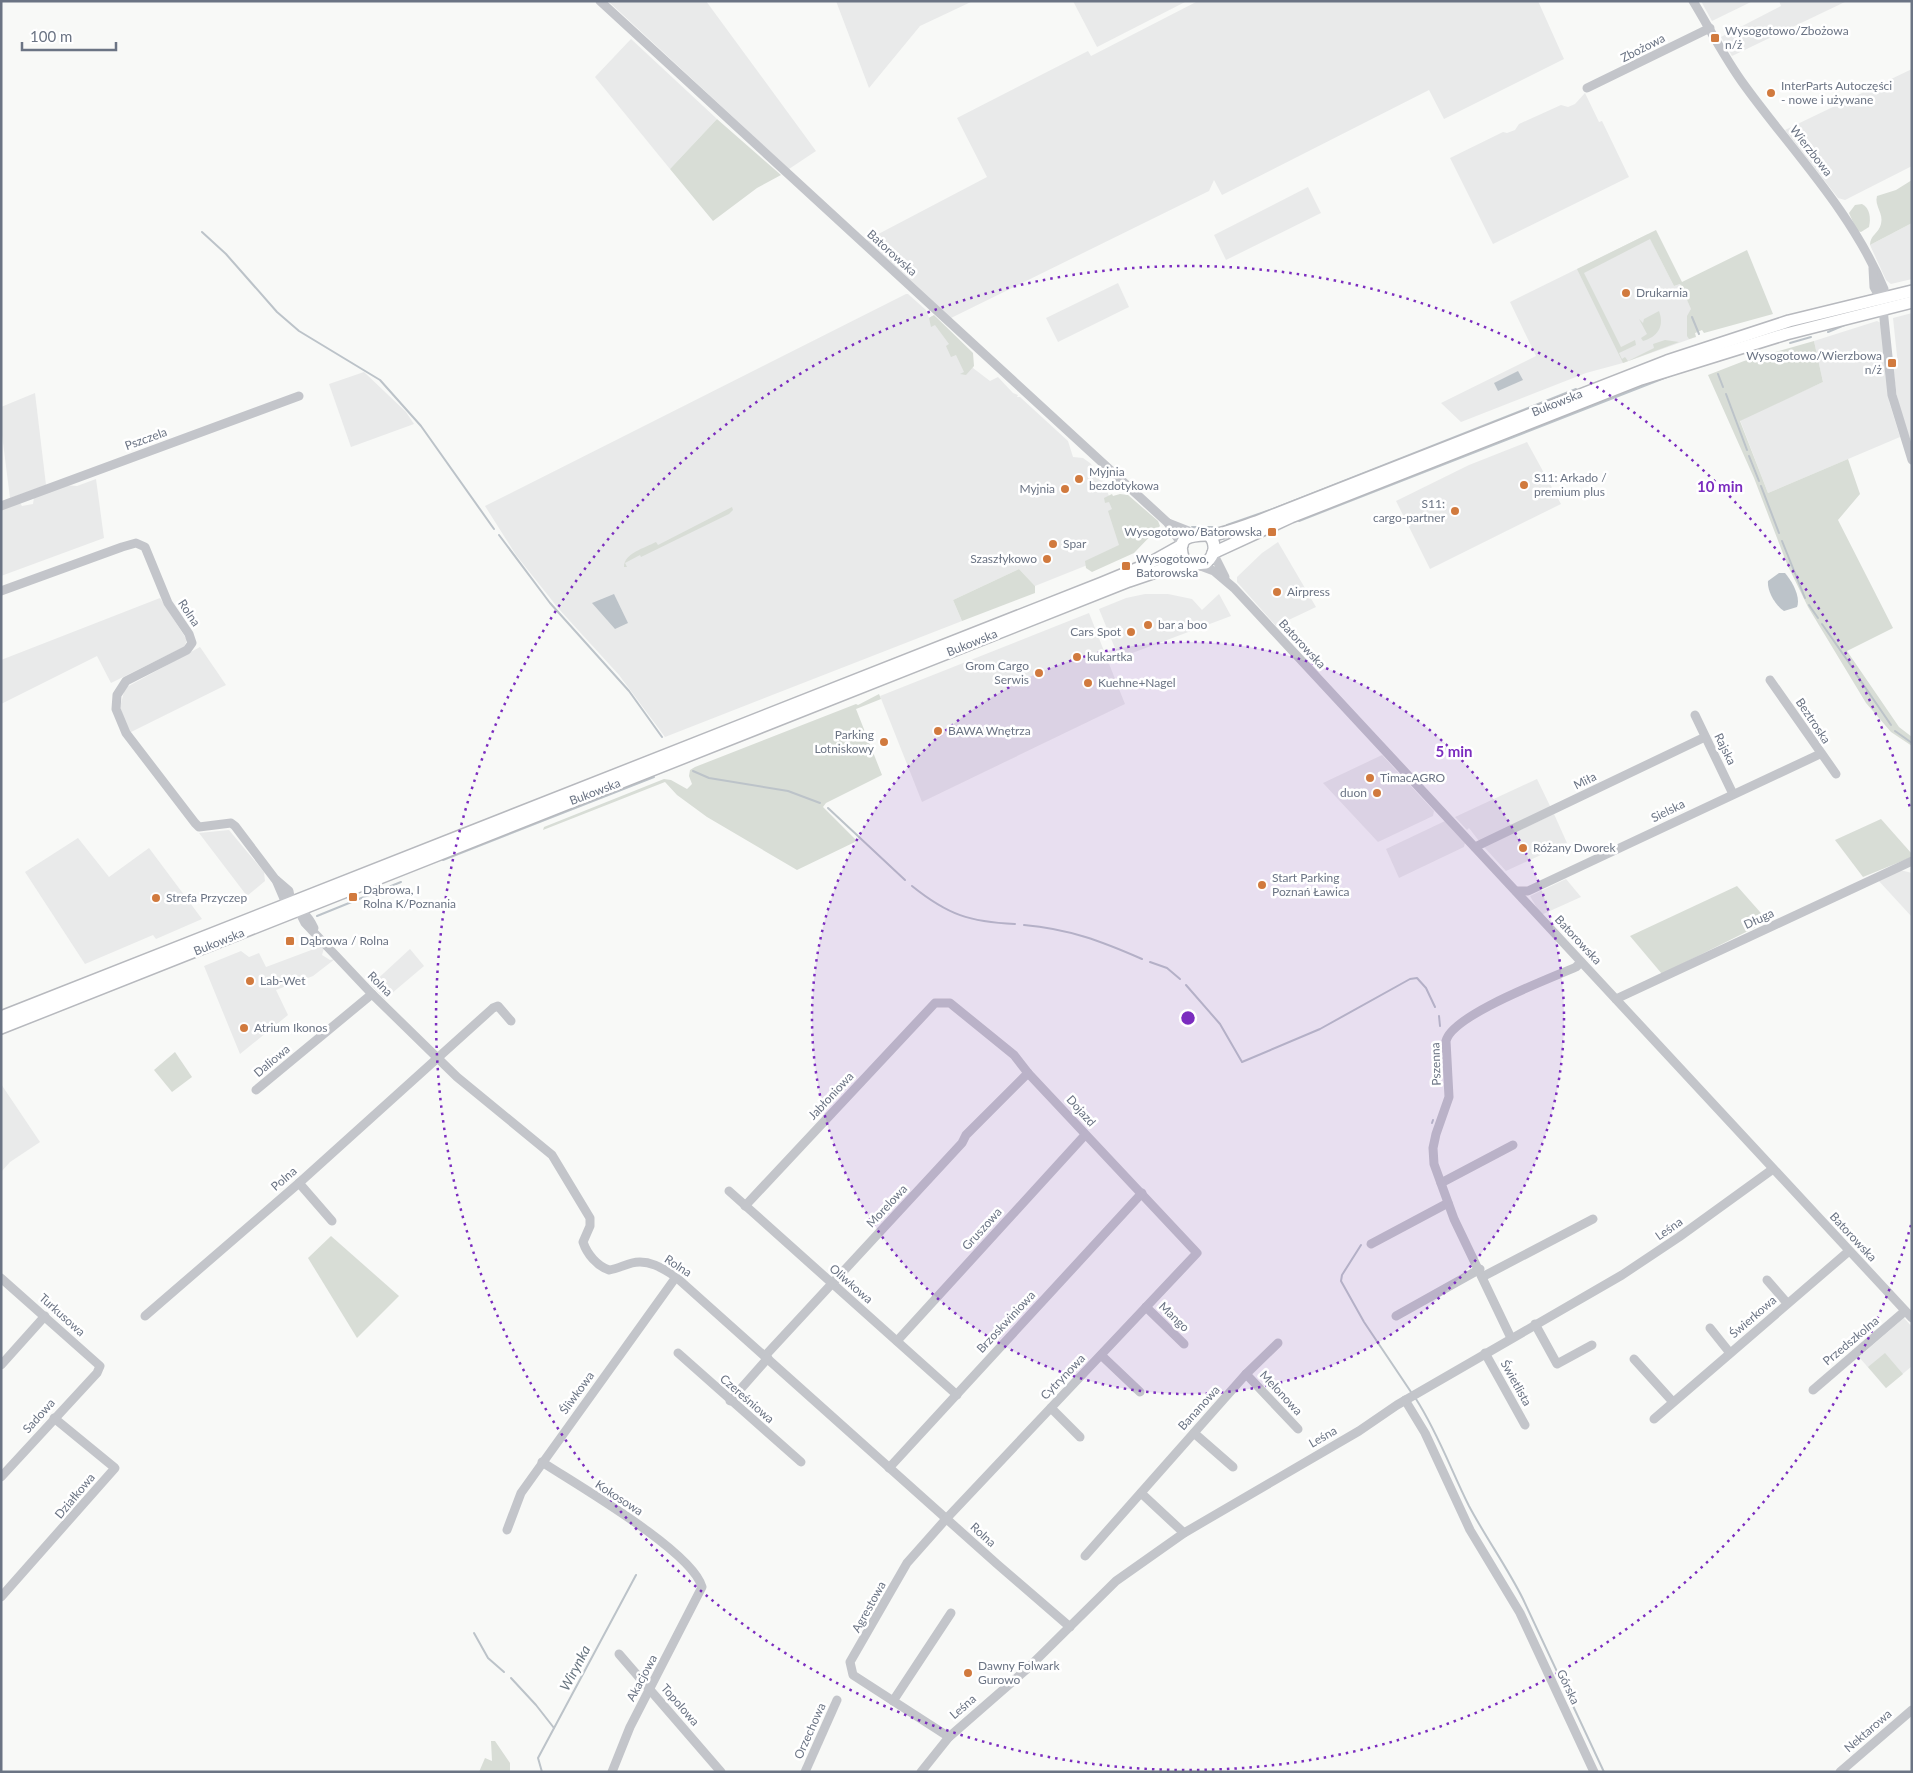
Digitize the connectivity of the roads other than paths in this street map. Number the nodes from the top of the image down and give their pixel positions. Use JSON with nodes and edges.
{"nodes":[{"id":1,"x":600,"y":1,"type":"edge"},
{"id":2,"x":1693,"y":1,"type":"edge"},
{"id":3,"x":1710,"y":28,"type":"junction"},
{"id":4,"x":1587,"y":88,"type":"dead end"},
{"id":5,"x":1873,"y":268,"type":"junction"},
{"id":6,"x":1874,"y":287,"type":"junction"},
{"id":7,"x":1912,"y":291,"type":"edge"},
{"id":8,"x":1863,"y":302,"type":"junction"},
{"id":9,"x":1912,"y":302,"type":"edge"},
{"id":10,"x":1882,"y":303,"type":"junction"},
{"id":11,"x":299,"y":396,"type":"dead end"},
{"id":12,"x":1912,"y":460,"type":"edge"},
{"id":13,"x":1,"y":506,"type":"edge"},
{"id":14,"x":1168,"y":523,"type":"junction"},
{"id":15,"x":1196,"y":534,"type":"junction"},
{"id":16,"x":1209,"y":535,"type":"junction"},
{"id":17,"x":1182,"y":545,"type":"junction"},
{"id":18,"x":1214,"y":552,"type":"junction"},
{"id":19,"x":1194,"y":565,"type":"junction"},
{"id":20,"x":1226,"y":579,"type":"junction"},
{"id":21,"x":1,"y":591,"type":"edge"},
{"id":22,"x":1770,"y":680,"type":"dead end"},
{"id":23,"x":1695,"y":715,"type":"dead end"},
{"id":24,"x":1705,"y":737,"type":"junction"},
{"id":25,"x":1820,"y":754,"type":"junction"},
{"id":26,"x":1836,"y":774,"type":"dead end"},
{"id":27,"x":1733,"y":794,"type":"junction"},
{"id":28,"x":1475,"y":847,"type":"junction"},
{"id":29,"x":1912,"y":861,"type":"edge"},
{"id":30,"x":1516,"y":891,"type":"junction"},
{"id":31,"x":1528,"y":891,"type":"junction"},
{"id":32,"x":291,"y":902,"type":"junction"},
{"id":33,"x":1526,"y":902,"type":"junction"},
{"id":34,"x":299,"y":911,"type":"junction"},
{"id":35,"x":1581,"y":962,"type":"junction"},
{"id":36,"x":372,"y":994,"type":"junction"},
{"id":37,"x":1616,"y":999,"type":"junction"},
{"id":38,"x":935,"y":1002,"type":"joint"},
{"id":39,"x":1,"y":1017,"type":"edge"},
{"id":40,"x":511,"y":1020,"type":"dead end"},
{"id":41,"x":1,"y":1028,"type":"edge"},
{"id":42,"x":438,"y":1058,"type":"junction"},
{"id":43,"x":1028,"y":1073,"type":"junction"},
{"id":44,"x":256,"y":1090,"type":"dead end"},
{"id":45,"x":1085,"y":1135,"type":"junction"},
{"id":46,"x":1513,"y":1145,"type":"dead end"},
{"id":47,"x":1773,"y":1169,"type":"junction"},
{"id":48,"x":299,"y":1183,"type":"junction"},
{"id":49,"x":1441,"y":1183,"type":"junction"},
{"id":50,"x":729,"y":1191,"type":"dead end"},
{"id":51,"x":1142,"y":1193,"type":"junction"},
{"id":52,"x":1448,"y":1203,"type":"junction"},
{"id":53,"x":745,"y":1206,"type":"junction"},
{"id":54,"x":1593,"y":1219,"type":"dead end"},
{"id":55,"x":332,"y":1221,"type":"dead end"},
{"id":56,"x":1371,"y":1244,"type":"dead end"},
{"id":57,"x":1849,"y":1251,"type":"junction"},
{"id":58,"x":1197,"y":1253,"type":"joint"},
{"id":59,"x":1481,"y":1272,"type":"junction"},
{"id":60,"x":676,"y":1277,"type":"junction"},
{"id":61,"x":1,"y":1278,"type":"edge"},
{"id":62,"x":1767,"y":1280,"type":"dead end"},
{"id":63,"x":832,"y":1284,"type":"junction"},
{"id":64,"x":1787,"y":1304,"type":"junction"},
{"id":65,"x":1146,"y":1307,"type":"junction"},
{"id":66,"x":1905,"y":1311,"type":"junction"},
{"id":67,"x":46,"y":1316,"type":"junction"},
{"id":68,"x":145,"y":1316,"type":"dead end"},
{"id":69,"x":1396,"y":1316,"type":"dead end"},
{"id":70,"x":1912,"y":1318,"type":"edge"},
{"id":71,"x":1535,"y":1324,"type":"junction"},
{"id":72,"x":1710,"y":1328,"type":"dead end"},
{"id":73,"x":1511,"y":1338,"type":"junction"},
{"id":74,"x":897,"y":1341,"type":"junction"},
{"id":75,"x":1278,"y":1342,"type":"dead end"},
{"id":76,"x":1184,"y":1344,"type":"dead end"},
{"id":77,"x":1592,"y":1344,"type":"dead end"},
{"id":78,"x":678,"y":1353,"type":"dead end"},
{"id":79,"x":1730,"y":1353,"type":"junction"},
{"id":80,"x":1485,"y":1354,"type":"junction"},
{"id":81,"x":1101,"y":1356,"type":"junction"},
{"id":82,"x":767,"y":1357,"type":"junction"},
{"id":83,"x":1634,"y":1359,"type":"dead end"},
{"id":84,"x":1,"y":1365,"type":"edge"},
{"id":85,"x":97,"y":1373,"type":"joint"},
{"id":86,"x":1246,"y":1374,"type":"junction"},
{"id":87,"x":1812,"y":1390,"type":"dead end"},
{"id":88,"x":1140,"y":1392,"type":"dead end"},
{"id":89,"x":957,"y":1395,"type":"junction"},
{"id":90,"x":1405,"y":1400,"type":"junction"},
{"id":91,"x":730,"y":1401,"type":"junction"},
{"id":92,"x":1673,"y":1402,"type":"junction"},
{"id":93,"x":1051,"y":1408,"type":"junction"},
{"id":94,"x":54,"y":1418,"type":"junction"},
{"id":95,"x":1654,"y":1419,"type":"dead end"},
{"id":96,"x":1525,"y":1425,"type":"dead end"},
{"id":97,"x":1298,"y":1429,"type":"dead end"},
{"id":98,"x":1194,"y":1433,"type":"junction"},
{"id":99,"x":1080,"y":1437,"type":"dead end"},
{"id":100,"x":542,"y":1462,"type":"junction"},
{"id":101,"x":801,"y":1462,"type":"dead end"},
{"id":102,"x":889,"y":1468,"type":"junction"},
{"id":103,"x":1233,"y":1468,"type":"dead end"},
{"id":104,"x":1,"y":1477,"type":"edge"},
{"id":105,"x":1141,"y":1493,"type":"junction"},
{"id":106,"x":946,"y":1519,"type":"junction"},
{"id":107,"x":507,"y":1530,"type":"dead end"},
{"id":108,"x":1184,"y":1533,"type":"junction"},
{"id":109,"x":1085,"y":1556,"type":"dead end"},
{"id":110,"x":1,"y":1597,"type":"edge"},
{"id":111,"x":698,"y":1597,"type":"joint"},
{"id":112,"x":951,"y":1613,"type":"dead end"},
{"id":113,"x":1070,"y":1627,"type":"junction"},
{"id":114,"x":619,"y":1654,"type":"dead end"},
{"id":115,"x":650,"y":1690,"type":"junction"},
{"id":116,"x":837,"y":1700,"type":"dead end"},
{"id":117,"x":893,"y":1701,"type":"junction"},
{"id":118,"x":1912,"y":1710,"type":"edge"},
{"id":119,"x":949,"y":1737,"type":"junction"},
{"id":120,"x":612,"y":1772,"type":"edge"},
{"id":121,"x":721,"y":1772,"type":"edge"},
{"id":122,"x":805,"y":1772,"type":"edge"},
{"id":123,"x":921,"y":1772,"type":"edge"},
{"id":124,"x":1594,"y":1772,"type":"edge"},
{"id":125,"x":1840,"y":1772,"type":"edge"}],
"edges":[{"from":1,"to":14,"type":"street","name":"Batorowska"},
{"from":2,"to":3,"type":"street","name":"Wierzbowa"},
{"from":3,"to":4,"type":"street","name":"Zbożowa"},
{"from":3,"to":5,"type":"street","name":"Wierzbowa"},
{"from":5,"to":6,"type":"street","name":"Wierzbowa"},
{"from":5,"to":10,"type":"street","name":"Wierzbowa"},
{"from":6,"to":8,"type":"street"},
{"from":6,"to":10,"type":"street","name":"Wierzbowa"},
{"from":7,"to":10,"type":"main road","name":"Bukowska"},
{"from":8,"to":10,"type":"main road","name":"Bukowska"},
{"from":8,"to":16,"type":"main road","name":"Bukowska"},
{"from":9,"to":10,"type":"main road","name":"Bukowska"},
{"from":10,"to":12,"type":"street","name":"Wierzbowa"},
{"from":10,"to":18,"type":"main road","name":"Bukowska"},
{"from":11,"to":13,"type":"street","name":"Pszczela"},
{"from":14,"to":15,"type":"street","name":"Batorowska"},
{"from":14,"to":17,"type":"street","name":"Batorowska"},
{"from":15,"to":16,"type":"main road"},
{"from":15,"to":17,"type":"main road"},
{"from":16,"to":18,"type":"main road"},
{"from":17,"to":19,"type":"main road"},
{"from":17,"to":32,"type":"main road","name":"Bukowska"},
{"from":18,"to":19,"type":"main road"},
{"from":18,"to":20,"type":"street","name":"Batorowska"},
{"from":19,"to":20,"type":"street","name":"Batorowska"},
{"from":19,"to":34,"type":"main road","name":"Bukowska"},
{"from":20,"to":28,"type":"street","name":"Batorowska"},
{"from":21,"to":32,"type":"street","name":"Rolna"},
{"from":22,"to":25,"type":"street","name":"Beztroska"},
{"from":23,"to":24,"type":"street","name":"Rajska"},
{"from":24,"to":27,"type":"street","name":"Rajska"},
{"from":24,"to":28,"type":"street","name":"Miła"},
{"from":25,"to":26,"type":"street","name":"Beztroska"},
{"from":25,"to":27,"type":"street","name":"Sielska"},
{"from":27,"to":31,"type":"street","name":"Sielska"},
{"from":28,"to":30,"type":"street","name":"Batorowska"},
{"from":29,"to":37,"type":"street","name":"Długa"},
{"from":30,"to":31,"type":"street","name":"Sielska"},
{"from":30,"to":33,"type":"street","name":"Batorowska"},
{"from":31,"to":33,"type":"street"},
{"from":32,"to":34,"type":"street","name":"Rolna"},
{"from":32,"to":39,"type":"main road","name":"Bukowska"},
{"from":33,"to":35,"type":"street","name":"Batorowska"},
{"from":34,"to":36,"type":"street","name":"Rolna"},
{"from":34,"to":41,"type":"main road","name":"Bukowska"},
{"from":35,"to":37,"type":"street","name":"Batorowska"},
{"from":35,"to":49,"type":"street","name":"Pszenna"},
{"from":36,"to":42,"type":"street","name":"Rolna"},
{"from":36,"to":44,"type":"street","name":"Daliowa"},
{"from":37,"to":47,"type":"street","name":"Batorowska"},
{"from":38,"to":43,"type":"street","name":"Dojazd"},
{"from":38,"to":53,"type":"street","name":"Jabłoniowa"},
{"from":40,"to":42,"type":"street","name":"Polna"},
{"from":42,"to":48,"type":"street","name":"Polna"},
{"from":42,"to":60,"type":"street","name":"Rolna"},
{"from":43,"to":45,"type":"street","name":"Dojazd"},
{"from":43,"to":63,"type":"street","name":"Morelowa"},
{"from":45,"to":51,"type":"street","name":"Dojazd"},
{"from":45,"to":74,"type":"street","name":"Gruszowa"},
{"from":46,"to":49,"type":"street"},
{"from":47,"to":57,"type":"street","name":"Batorowska"},
{"from":47,"to":71,"type":"street","name":"Leśna"},
{"from":48,"to":55,"type":"street"},
{"from":48,"to":68,"type":"street","name":"Polna"},
{"from":49,"to":52,"type":"street","name":"Pszenna"},
{"from":50,"to":53,"type":"street","name":"Oliwkowa"},
{"from":51,"to":58,"type":"street","name":"Dojazd"},
{"from":51,"to":89,"type":"street","name":"Brzoskwiniowa"},
{"from":52,"to":56,"type":"street"},
{"from":52,"to":59,"type":"street","name":"Pszenna"},
{"from":53,"to":63,"type":"street","name":"Oliwkowa"},
{"from":54,"to":59,"type":"street"},
{"from":57,"to":64,"type":"street","name":"Świerkowa"},
{"from":57,"to":66,"type":"street","name":"Batorowska"},
{"from":58,"to":65,"type":"street","name":"Cytrynowa"},
{"from":59,"to":69,"type":"street"},
{"from":59,"to":73,"type":"street","name":"Pszenna"},
{"from":60,"to":82,"type":"street","name":"Rolna"},
{"from":60,"to":100,"type":"street","name":"Śliwkowa"},
{"from":61,"to":67,"type":"street","name":"Turkusowa"},
{"from":62,"to":64,"type":"street"},
{"from":63,"to":74,"type":"street","name":"Oliwkowa"},
{"from":63,"to":82,"type":"street","name":"Morelowa"},
{"from":64,"to":79,"type":"street","name":"Świerkowa"},
{"from":65,"to":76,"type":"street","name":"Mango"},
{"from":65,"to":81,"type":"street","name":"Cytrynowa"},
{"from":66,"to":70,"type":"street","name":"Batorowska"},
{"from":66,"to":87,"type":"street","name":"Przedszkolna"},
{"from":67,"to":84,"type":"street"},
{"from":67,"to":85,"type":"street","name":"Turkusowa"},
{"from":71,"to":73,"type":"street","name":"Leśna"},
{"from":71,"to":77,"type":"street"},
{"from":72,"to":79,"type":"street"},
{"from":73,"to":80,"type":"street","name":"Leśna"},
{"from":74,"to":89,"type":"street","name":"Oliwkowa"},
{"from":75,"to":86,"type":"street","name":"Bananowa"},
{"from":78,"to":91,"type":"street","name":"Czereśniowa"},
{"from":79,"to":92,"type":"street","name":"Świerkowa"},
{"from":80,"to":90,"type":"street","name":"Leśna"},
{"from":80,"to":96,"type":"street","name":"Świetlista"},
{"from":81,"to":88,"type":"street"},
{"from":81,"to":93,"type":"street","name":"Cytrynowa"},
{"from":82,"to":91,"type":"street","name":"Morelowa"},
{"from":82,"to":102,"type":"street","name":"Rolna"},
{"from":83,"to":92,"type":"street"},
{"from":85,"to":94,"type":"street","name":"Sadowa"},
{"from":86,"to":97,"type":"street","name":"Melonowa"},
{"from":86,"to":98,"type":"street","name":"Bananowa"},
{"from":89,"to":102,"type":"street","name":"Brzoskwiniowa"},
{"from":90,"to":108,"type":"street","name":"Leśna"},
{"from":90,"to":124,"type":"street","name":"Górska"},
{"from":91,"to":101,"type":"street","name":"Czereśniowa"},
{"from":92,"to":95,"type":"street","name":"Świerkowa"},
{"from":93,"to":99,"type":"street"},
{"from":93,"to":106,"type":"street","name":"Cytrynowa"},
{"from":94,"to":104,"type":"street","name":"Sadowa"},
{"from":94,"to":110,"type":"street","name":"Działkowa"},
{"from":98,"to":103,"type":"street"},
{"from":98,"to":105,"type":"street","name":"Bananowa"},
{"from":100,"to":107,"type":"street","name":"Śliwkowa"},
{"from":100,"to":111,"type":"street","name":"Kokosowa"},
{"from":102,"to":106,"type":"street","name":"Rolna"},
{"from":105,"to":108,"type":"street"},
{"from":105,"to":109,"type":"street","name":"Bananowa"},
{"from":106,"to":113,"type":"street","name":"Rolna"},
{"from":106,"to":117,"type":"street","name":"Agrestowa"},
{"from":108,"to":113,"type":"street","name":"Leśna"},
{"from":111,"to":115,"type":"street","name":"Akacjowa"},
{"from":112,"to":117,"type":"street"},
{"from":113,"to":119,"type":"street","name":"Leśna"},
{"from":114,"to":115,"type":"street","name":"Topolowa"},
{"from":115,"to":120,"type":"street","name":"Akacjowa"},
{"from":115,"to":121,"type":"street","name":"Topolowa"},
{"from":116,"to":122,"type":"street","name":"Orzechowa"},
{"from":117,"to":119,"type":"street","name":"Agrestowa"},
{"from":118,"to":125,"type":"street","name":"Nektarowa"},
{"from":119,"to":123,"type":"street","name":"Leśna"}]}
